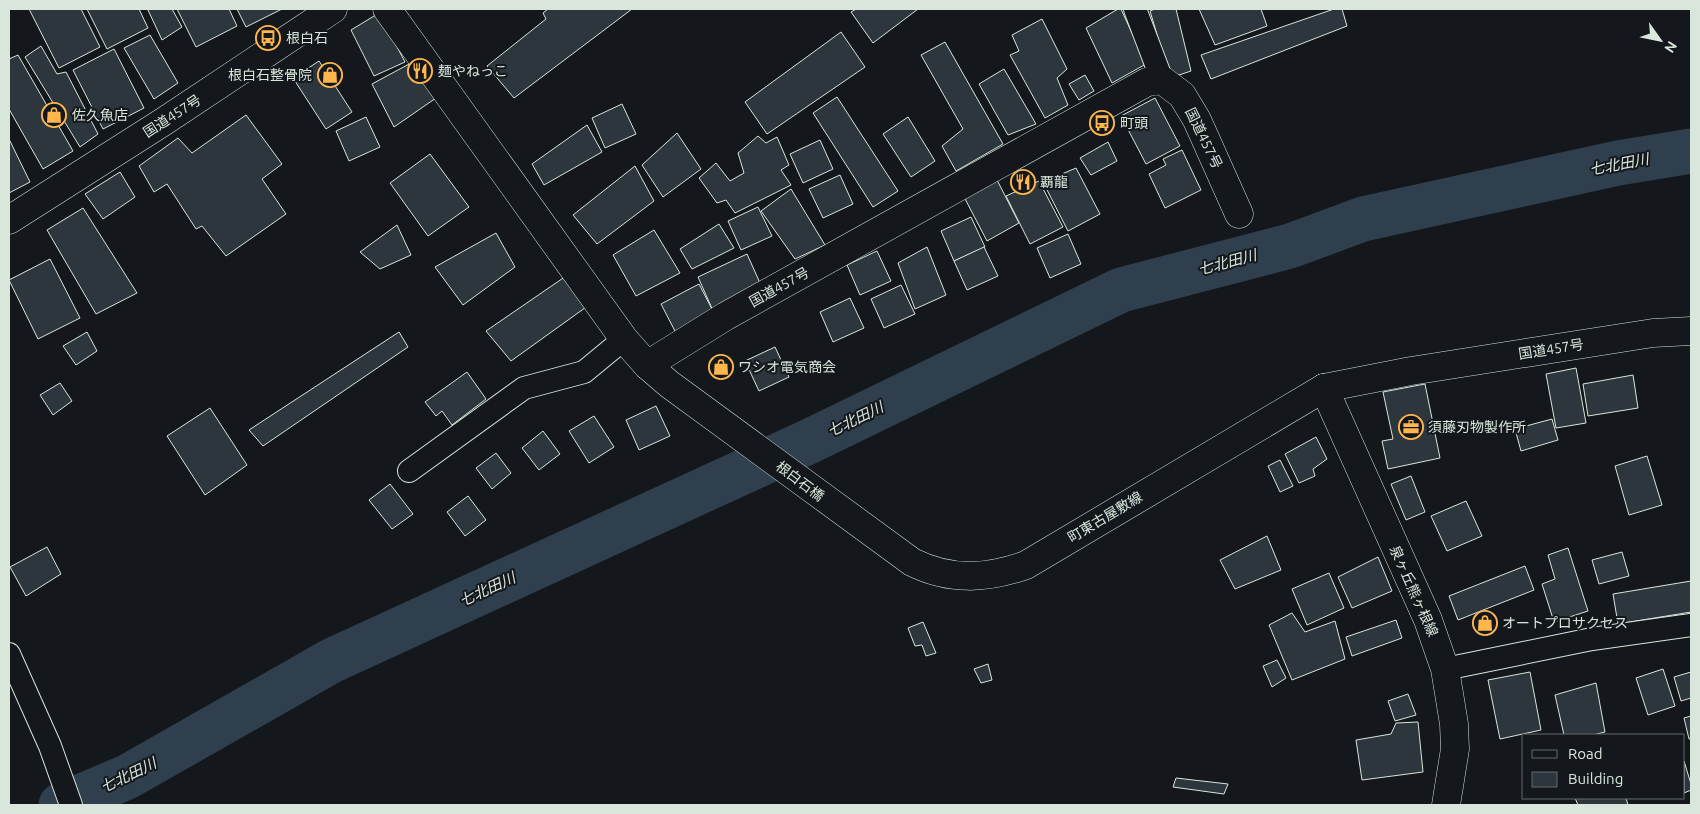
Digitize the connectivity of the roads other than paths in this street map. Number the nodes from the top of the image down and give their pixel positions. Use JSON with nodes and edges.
{"nodes":[{"id":1,"x":333,"y":9,"type":"edge"},
{"id":2,"x":387,"y":9,"type":"edge"},
{"id":3,"x":1135,"y":9,"type":"edge"},
{"id":4,"x":1162,"y":80,"type":"junction"},
{"id":5,"x":1239,"y":214,"type":"dead end"},
{"id":6,"x":9,"y":220,"type":"edge"},
{"id":7,"x":1691,"y":331,"type":"edge"},
{"id":8,"x":624,"y":339,"type":"junction"},
{"id":9,"x":648,"y":365,"type":"junction"},
{"id":10,"x":1324,"y":388,"type":"junction"},
{"id":11,"x":410,"y":471,"type":"dead end"},
{"id":12,"x":876,"y":538,"type":"joint"},
{"id":13,"x":1691,"y":626,"type":"edge"},
{"id":14,"x":9,"y":654,"type":"edge"},
{"id":15,"x":1445,"y":668,"type":"junction"},
{"id":16,"x":71,"y":805,"type":"edge"},
{"id":17,"x":1446,"y":805,"type":"edge"}],
"edges":[{"from":1,"to":6,"type":"main road","name":"国道457号"},
{"from":2,"to":8,"type":"main road"},
{"from":3,"to":4,"type":"street"},
{"from":4,"to":5,"type":"main road","name":"国道457号"},
{"from":4,"to":9,"type":"main road","name":"国道457号"},
{"from":7,"to":10,"type":"main road","name":"国道457号"},
{"from":8,"to":9,"type":"main road"},
{"from":8,"to":11,"type":"street"},
{"from":9,"to":12,"type":"main road","name":"根白石橋"},
{"from":10,"to":12,"type":"main road","name":"町東古屋敷線"},
{"from":10,"to":15,"type":"main road","name":"泉ヶ丘熊ヶ根線"},
{"from":13,"to":15,"type":"street"},
{"from":14,"to":16,"type":"street"},
{"from":15,"to":17,"type":"main road","name":"泉ヶ丘熊ヶ根線"}]}
